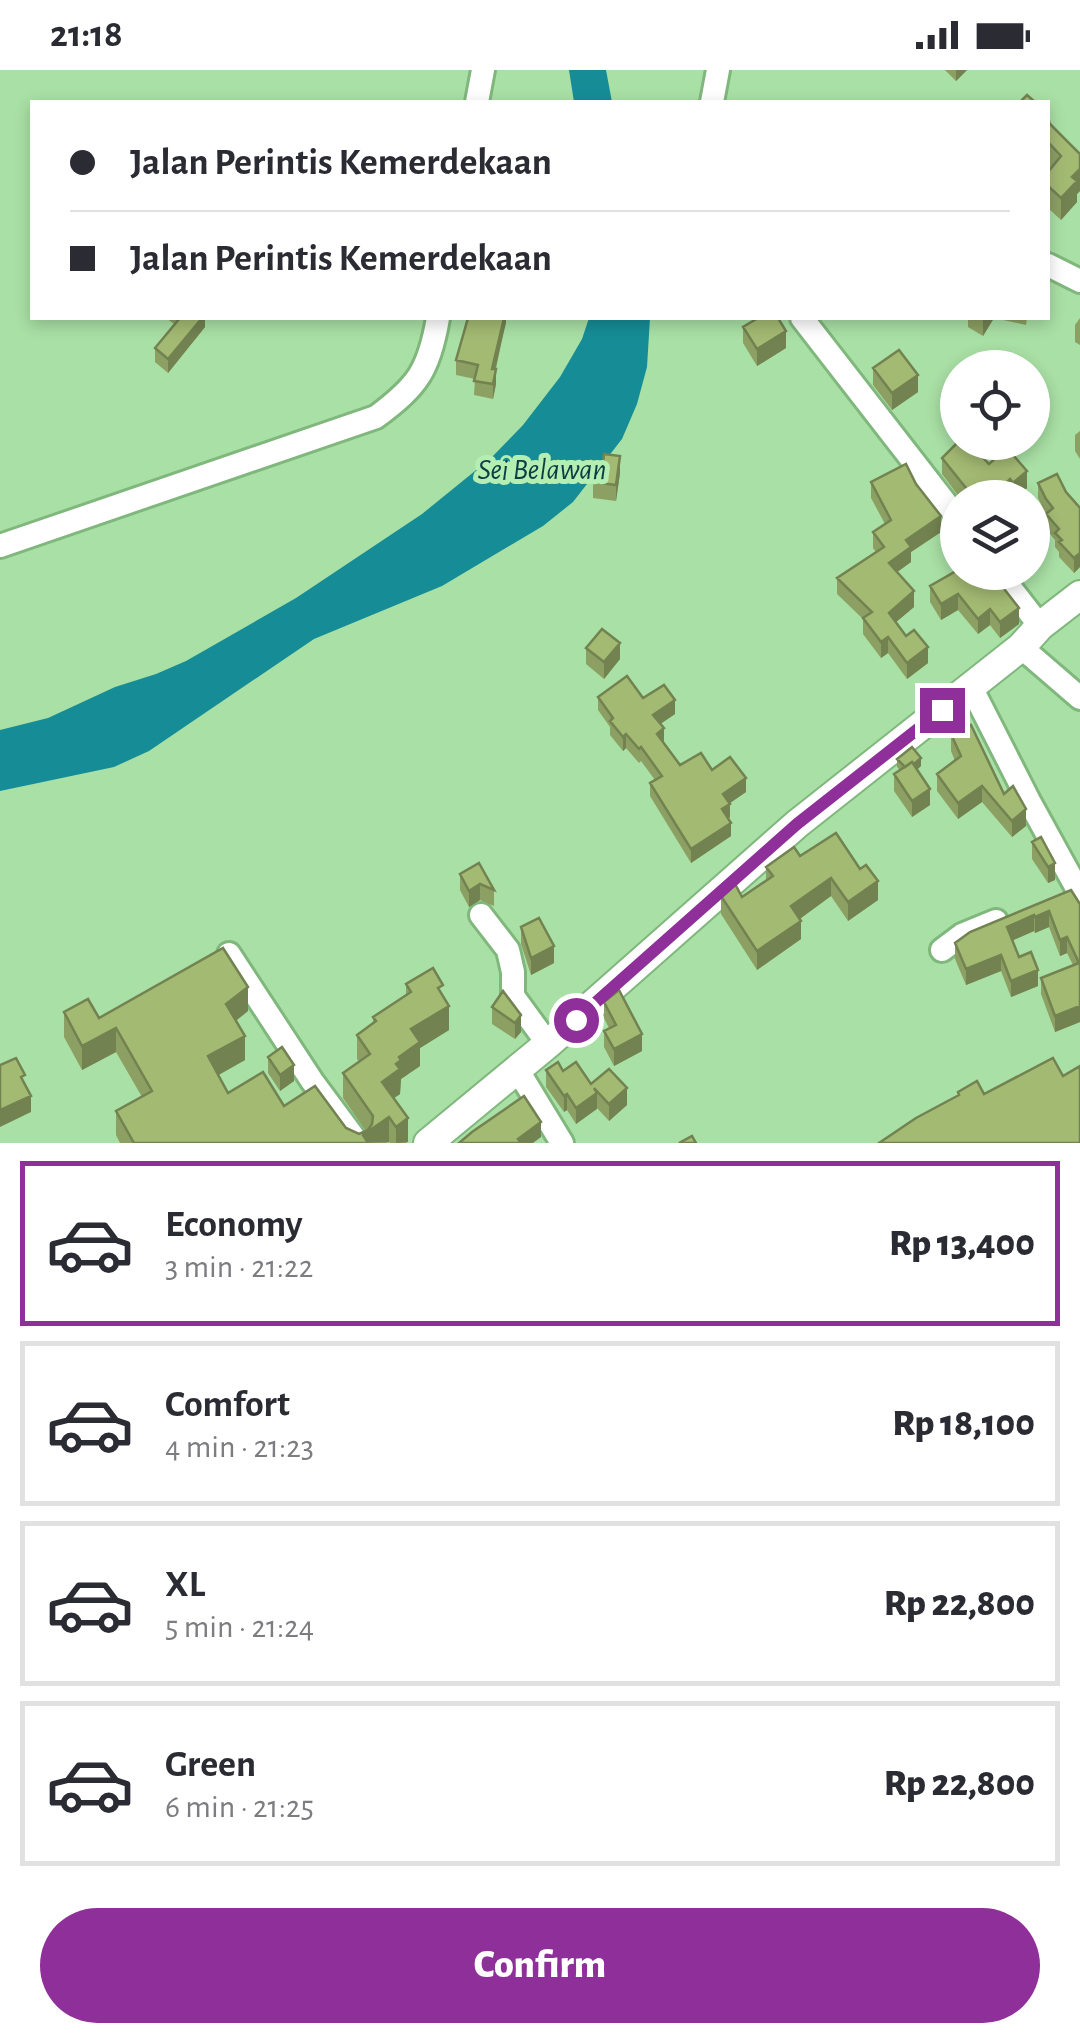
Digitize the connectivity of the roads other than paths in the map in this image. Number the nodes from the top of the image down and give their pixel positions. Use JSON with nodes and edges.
{"nodes":[{"id":1,"x":483,"y":70,"type":"edge"},
{"id":2,"x":718,"y":70,"type":"edge"},
{"id":3,"x":477,"y":100,"type":"edge"},
{"id":4,"x":712,"y":100,"type":"edge"},
{"id":5,"x":1050,"y":266,"type":"edge"},
{"id":6,"x":1080,"y":282,"type":"edge"},
{"id":7,"x":438,"y":320,"type":"edge"},
{"id":8,"x":804,"y":320,"type":"edge"},
{"id":9,"x":940,"y":497,"type":"edge"},
{"id":10,"x":0,"y":546,"type":"edge"},
{"id":11,"x":1007,"y":590,"type":"edge"},
{"id":12,"x":1080,"y":595,"type":"edge"},
{"id":13,"x":1030,"y":636,"type":"junction"},
{"id":14,"x":971,"y":687,"type":"junction"},
{"id":15,"x":1080,"y":698,"type":"edge"},
{"id":16,"x":1072,"y":892,"type":"edge"},
{"id":17,"x":1011,"y":915,"type":"edge"},
{"id":18,"x":481,"y":916,"type":"dead end"},
{"id":19,"x":942,"y":950,"type":"dead end"},
{"id":20,"x":229,"y":954,"type":"edge"},
{"id":21,"x":548,"y":1044,"type":"junction"},
{"id":22,"x":517,"y":1069,"type":"junction"},
{"id":23,"x":358,"y":1143,"type":"edge"},
{"id":24,"x":428,"y":1143,"type":"edge"},
{"id":25,"x":562,"y":1143,"type":"edge"}],
"edges":[{"from":1,"to":3,"type":"street"},
{"from":2,"to":4,"type":"street"},
{"from":5,"to":6,"type":"street"},
{"from":7,"to":10,"type":"street"},
{"from":8,"to":9,"type":"street"},
{"from":11,"to":13,"type":"street"},
{"from":12,"to":13,"type":"main road"},
{"from":13,"to":14,"type":"main road"},
{"from":13,"to":15,"type":"street"},
{"from":14,"to":16,"type":"street"},
{"from":14,"to":21,"type":"main road"},
{"from":17,"to":19,"type":"street"},
{"from":18,"to":21,"type":"street"},
{"from":20,"to":23,"type":"street"},
{"from":21,"to":22,"type":"main road"},
{"from":22,"to":24,"type":"main road"},
{"from":22,"to":25,"type":"street"}]}
